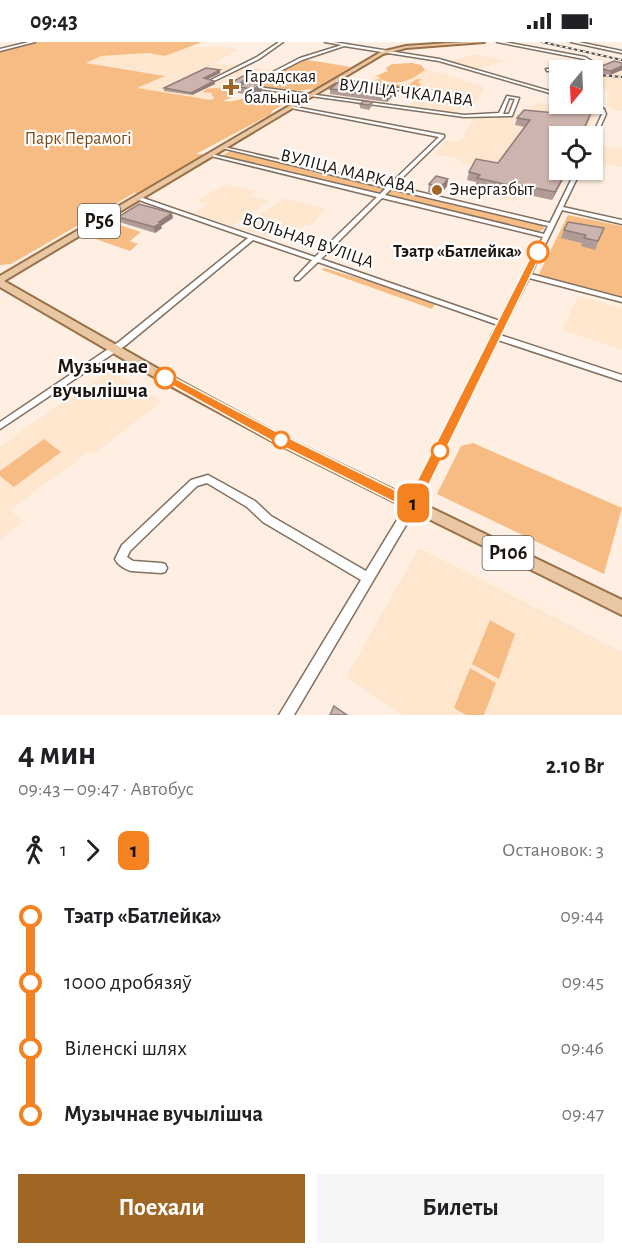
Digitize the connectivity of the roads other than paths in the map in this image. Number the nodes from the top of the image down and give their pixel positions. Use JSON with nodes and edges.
{"nodes":[{"id":1,"x":33,"y":42,"type":"edge"},
{"id":2,"x":281,"y":42,"type":"edge"},
{"id":3,"x":327,"y":42,"type":"edge"},
{"id":4,"x":472,"y":42,"type":"edge"},
{"id":5,"x":482,"y":42,"type":"edge"},
{"id":6,"x":499,"y":42,"type":"edge"},
{"id":7,"x":573,"y":42,"type":"edge"},
{"id":8,"x":346,"y":45,"type":"junction"},
{"id":9,"x":0,"y":50,"type":"edge"},
{"id":10,"x":385,"y":51,"type":"junction"},
{"id":11,"x":622,"y":52,"type":"edge"},
{"id":12,"x":547,"y":70,"type":"dead end"},
{"id":13,"x":211,"y":81,"type":"edge"},
{"id":14,"x":335,"y":81,"type":"junction"},
{"id":15,"x":414,"y":91,"type":"dead end"},
{"id":16,"x":549,"y":92,"type":"edge"},
{"id":17,"x":311,"y":95,"type":"junction"},
{"id":18,"x":291,"y":107,"type":"junction"},
{"id":19,"x":603,"y":110,"type":"edge"},
{"id":20,"x":492,"y":116,"type":"junction"},
{"id":21,"x":599,"y":126,"type":"edge"},
{"id":22,"x":224,"y":148,"type":"junction"},
{"id":23,"x":213,"y":154,"type":"junction"},
{"id":24,"x":574,"y":180,"type":"edge"},
{"id":25,"x":391,"y":187,"type":"junction"},
{"id":26,"x":383,"y":196,"type":"junction"},
{"id":27,"x":138,"y":198,"type":"junction"},
{"id":28,"x":560,"y":208,"type":"junction"},
{"id":29,"x":622,"y":222,"type":"edge"},
{"id":30,"x":551,"y":225,"type":"junction"},
{"id":31,"x":546,"y":236,"type":"junction"},
{"id":32,"x":252,"y":238,"type":"junction"},
{"id":33,"x":318,"y":261,"type":"junction"},
{"id":34,"x":527,"y":275,"type":"junction"},
{"id":35,"x":297,"y":279,"type":"dead end"},
{"id":36,"x":0,"y":282,"type":"edge"},
{"id":37,"x":622,"y":300,"type":"edge"},
{"id":38,"x":502,"y":324,"type":"junction"},
{"id":39,"x":495,"y":336,"type":"junction"},
{"id":40,"x":114,"y":350,"type":"junction"},
{"id":41,"x":622,"y":378,"type":"edge"},
{"id":42,"x":0,"y":426,"type":"edge"},
{"id":43,"x":412,"y":505,"type":"junction"},
{"id":44,"x":161,"y":568,"type":"dead end"},
{"id":45,"x":367,"y":577,"type":"junction"},
{"id":46,"x":622,"y":608,"type":"edge"},
{"id":47,"x":286,"y":715,"type":"edge"}],
"edges":[{"from":1,"to":9,"type":"street"},
{"from":2,"to":13,"type":"street"},
{"from":3,"to":8,"type":"street"},
{"from":4,"to":5,"type":"main road","number":"Р56"},
{"from":4,"to":10,"type":"main road","number":"Р56"},
{"from":6,"to":12,"type":"street"},
{"from":7,"to":11,"type":"street"},
{"from":8,"to":10,"type":"street"},
{"from":8,"to":17,"type":"street","name":"ВУЛІЦА ЧКАЛАВА"},
{"from":10,"to":14,"type":"main road","number":"Р56"},
{"from":10,"to":16,"type":"street"},
{"from":14,"to":15,"type":"street"},
{"from":14,"to":17,"type":"main road","number":"Р56"},
{"from":17,"to":18,"type":"main road","number":"Р56"},
{"from":17,"to":20,"type":"street","name":"ВУЛІЦА ЧКАЛАВА"},
{"from":18,"to":22,"type":"main road","number":"Р56"},
{"from":18,"to":25,"type":"street"},
{"from":19,"to":21,"type":"street"},
{"from":20,"to":20,"type":"street","name":"ВУЛІЦА ЧКАЛАВА"},
{"from":22,"to":23,"type":"main road","number":"Р56"},
{"from":22,"to":25,"type":"street","name":"ВУЛІЦА МАРКАВА"},
{"from":23,"to":26,"type":"street","name":"ВУЛІЦА МАРКАВА"},
{"from":23,"to":27,"type":"main road","number":"Р56"},
{"from":24,"to":28,"type":"street"},
{"from":25,"to":26,"type":"street"},
{"from":25,"to":30,"type":"street","name":"ВУЛІЦА МАРКАВА"},
{"from":26,"to":31,"type":"street","name":"ВУЛІЦА МАРКАВА"},
{"from":26,"to":33,"type":"street"},
{"from":27,"to":32,"type":"street","name":"ВОЛЬНАЯ ВУЛІЦА"},
{"from":27,"to":36,"type":"main road","number":"Р56"},
{"from":28,"to":29,"type":"street"},
{"from":28,"to":30,"type":"street"},
{"from":30,"to":31,"type":"street"},
{"from":31,"to":34,"type":"street"},
{"from":32,"to":33,"type":"street","name":"ВОЛЬНАЯ ВУЛІЦА"},
{"from":32,"to":40,"type":"street"},
{"from":33,"to":35,"type":"street"},
{"from":33,"to":38,"type":"street","name":"ВОЛЬНАЯ ВУЛІЦА"},
{"from":34,"to":37,"type":"street"},
{"from":34,"to":38,"type":"street"},
{"from":36,"to":40,"type":"main road","number":"Р106"},
{"from":38,"to":39,"type":"street"},
{"from":39,"to":41,"type":"street"},
{"from":39,"to":43,"type":"street"},
{"from":40,"to":42,"type":"street"},
{"from":40,"to":43,"type":"main road","number":"Р106"},
{"from":43,"to":45,"type":"street"},
{"from":43,"to":46,"type":"main road","number":"Р106"},
{"from":44,"to":45,"type":"street"},
{"from":45,"to":47,"type":"street"}]}
